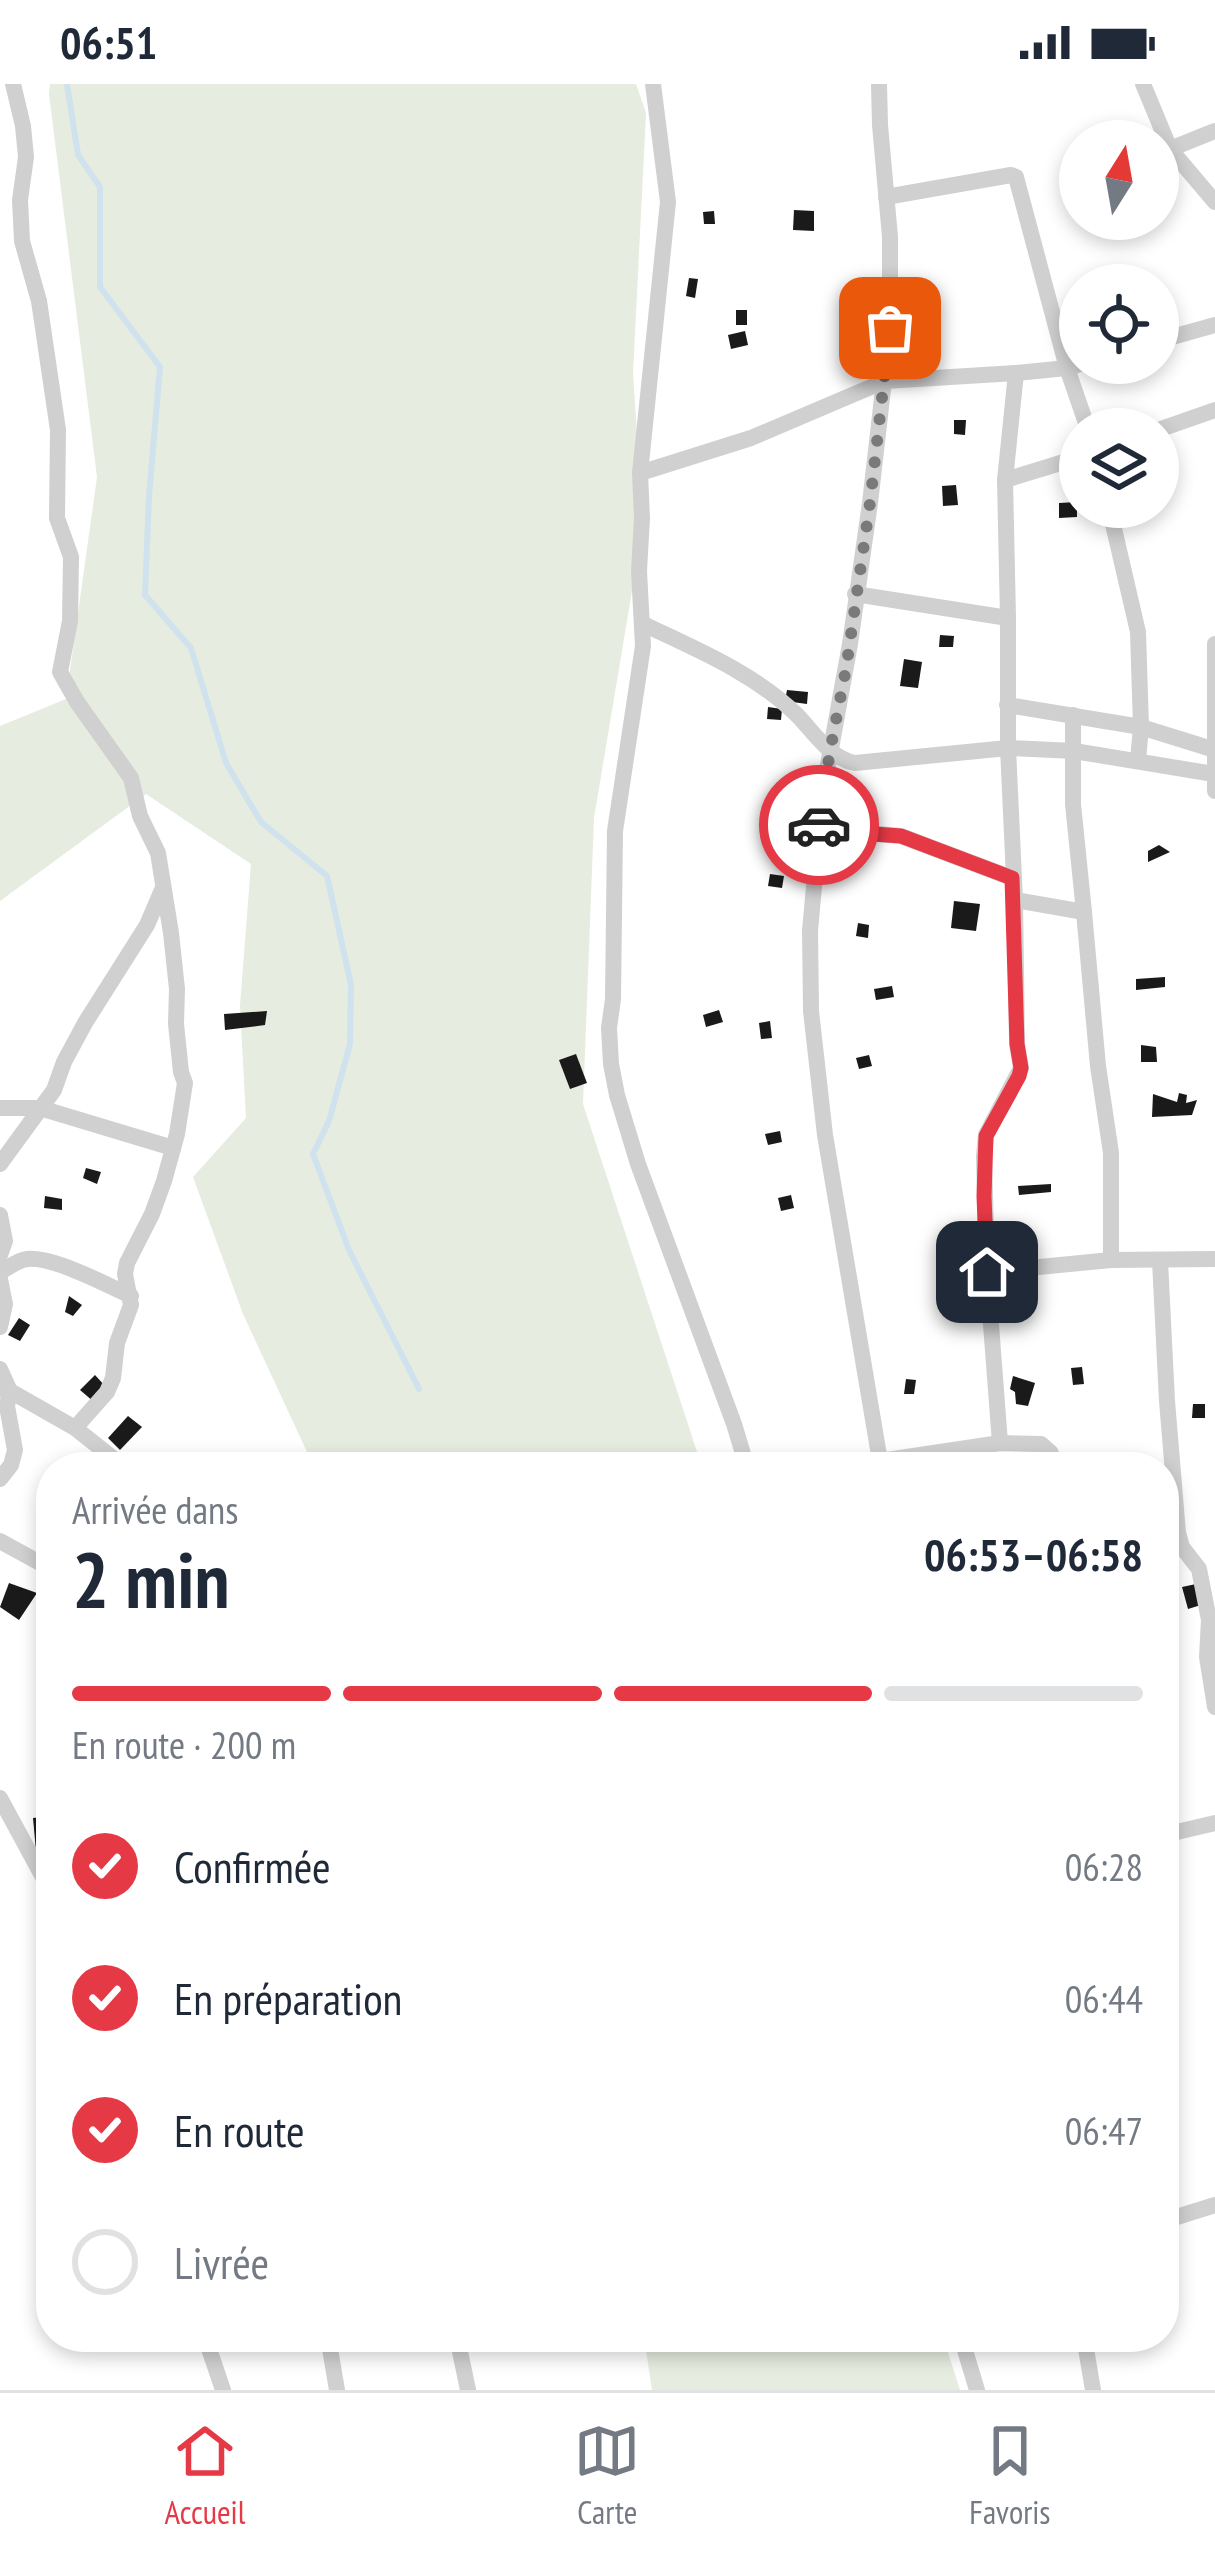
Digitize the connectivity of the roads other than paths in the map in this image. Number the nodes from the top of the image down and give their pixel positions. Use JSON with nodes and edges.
{"nodes":[{"id":1,"x":14,"y":84,"type":"edge"},
{"id":2,"x":653,"y":84,"type":"edge"},
{"id":3,"x":879,"y":84,"type":"edge"},
{"id":4,"x":1143,"y":84,"type":"edge"},
{"id":5,"x":1158,"y":120,"type":"edge"},
{"id":6,"x":1215,"y":131,"type":"edge"},
{"id":7,"x":1179,"y":145,"type":"edge"},
{"id":8,"x":1179,"y":160,"type":"edge"},
{"id":9,"x":886,"y":197,"type":"junction"},
{"id":10,"x":1215,"y":202,"type":"edge"},
{"id":11,"x":1059,"y":314,"type":"edge"},
{"id":12,"x":1215,"y":325,"type":"edge"},
{"id":13,"x":1179,"y":335,"type":"edge"},
{"id":14,"x":1059,"y":367,"type":"edge"},
{"id":15,"x":1016,"y":373,"type":"junction"},
{"id":16,"x":885,"y":381,"type":"junction"},
{"id":17,"x":1215,"y":410,"type":"edge"},
{"id":18,"x":1179,"y":423,"type":"edge"},
{"id":19,"x":1059,"y":463,"type":"edge"},
{"id":20,"x":640,"y":473,"type":"junction"},
{"id":21,"x":1005,"y":479,"type":"junction"},
{"id":22,"x":1113,"y":528,"type":"edge"},
{"id":23,"x":855,"y":594,"type":"junction"},
{"id":24,"x":1008,"y":618,"type":"junction"},
{"id":25,"x":643,"y":624,"type":"junction"},
{"id":26,"x":1215,"y":644,"type":"edge"},
{"id":27,"x":1006,"y":705,"type":"junction"},
{"id":28,"x":1073,"y":715,"type":"junction"},
{"id":29,"x":1141,"y":727,"type":"junction"},
{"id":30,"x":1008,"y":748,"type":"junction"},
{"id":31,"x":1215,"y":750,"type":"edge"},
{"id":32,"x":830,"y":751,"type":"junction"},
{"id":33,"x":1074,"y":751,"type":"junction"},
{"id":34,"x":1138,"y":760,"type":"junction"},
{"id":35,"x":1214,"y":774,"type":"edge"},
{"id":36,"x":1215,"y":791,"type":"edge"},
{"id":37,"x":818,"y":830,"type":"junction"},
{"id":38,"x":1012,"y":878,"type":"junction"},
{"id":39,"x":163,"y":889,"type":"junction"},
{"id":40,"x":1015,"y":900,"type":"junction"},
{"id":41,"x":1084,"y":912,"type":"junction"},
{"id":42,"x":0,"y":1108,"type":"edge"},
{"id":43,"x":40,"y":1108,"type":"junction"},
{"id":44,"x":173,"y":1148,"type":"junction"},
{"id":45,"x":0,"y":1164,"type":"edge"},
{"id":46,"x":1,"y":1226,"type":"edge"},
{"id":47,"x":0,"y":1255,"type":"edge"},
{"id":48,"x":1215,"y":1259,"type":"edge"},
{"id":49,"x":1112,"y":1261,"type":"junction"},
{"id":50,"x":1160,"y":1261,"type":"junction"},
{"id":51,"x":987,"y":1272,"type":"junction"},
{"id":52,"x":0,"y":1276,"type":"edge"},
{"id":53,"x":131,"y":1296,"type":"junction"},
{"id":54,"x":0,"y":1327,"type":"edge"},
{"id":55,"x":0,"y":1369,"type":"edge"},
{"id":56,"x":5,"y":1390,"type":"edge"},
{"id":57,"x":75,"y":1428,"type":"junction"},
{"id":58,"x":1000,"y":1443,"type":"junction"},
{"id":59,"x":105,"y":1452,"type":"edge"},
{"id":60,"x":742,"y":1452,"type":"edge"},
{"id":61,"x":879,"y":1452,"type":"edge"},
{"id":62,"x":949,"y":1452,"type":"edge"},
{"id":63,"x":1050,"y":1452,"type":"edge"},
{"id":64,"x":1171,"y":1452,"type":"edge"},
{"id":65,"x":0,"y":1479,"type":"edge"},
{"id":66,"x":1179,"y":1536,"type":"edge"},
{"id":67,"x":0,"y":1541,"type":"edge"},
{"id":68,"x":36,"y":1561,"type":"edge"},
{"id":69,"x":1215,"y":1707,"type":"edge"},
{"id":70,"x":0,"y":1798,"type":"edge"},
{"id":71,"x":1215,"y":1823,"type":"edge"},
{"id":72,"x":1179,"y":1831,"type":"edge"},
{"id":73,"x":36,"y":1864,"type":"edge"},
{"id":74,"x":1215,"y":2205,"type":"edge"},
{"id":75,"x":1179,"y":2216,"type":"edge"},
{"id":76,"x":211,"y":2352,"type":"edge"},
{"id":77,"x":331,"y":2352,"type":"edge"},
{"id":78,"x":460,"y":2352,"type":"edge"},
{"id":79,"x":966,"y":2352,"type":"edge"},
{"id":80,"x":1087,"y":2352,"type":"edge"},
{"id":81,"x":223,"y":2390,"type":"edge"},
{"id":82,"x":337,"y":2390,"type":"edge"},
{"id":83,"x":468,"y":2390,"type":"edge"},
{"id":84,"x":977,"y":2390,"type":"edge"},
{"id":85,"x":1093,"y":2390,"type":"edge"}],
"edges":[{"from":1,"to":39,"type":"street"},
{"from":2,"to":20,"type":"street"},
{"from":3,"to":9,"type":"street"},
{"from":4,"to":5,"type":"street"},
{"from":6,"to":7,"type":"street"},
{"from":8,"to":10,"type":"street"},
{"from":9,"to":11,"type":"street"},
{"from":9,"to":16,"type":"street"},
{"from":12,"to":13,"type":"street"},
{"from":14,"to":15,"type":"street"},
{"from":15,"to":16,"type":"street"},
{"from":15,"to":21,"type":"street"},
{"from":16,"to":20,"type":"street"},
{"from":16,"to":23,"type":"street"},
{"from":17,"to":18,"type":"street"},
{"from":19,"to":21,"type":"street"},
{"from":20,"to":25,"type":"street"},
{"from":21,"to":24,"type":"street"},
{"from":22,"to":29,"type":"street"},
{"from":23,"to":24,"type":"street"},
{"from":23,"to":32,"type":"street"},
{"from":24,"to":27,"type":"street"},
{"from":25,"to":32,"type":"street"},
{"from":25,"to":60,"type":"street"},
{"from":26,"to":31,"type":"street"},
{"from":27,"to":28,"type":"street"},
{"from":27,"to":30,"type":"street"},
{"from":28,"to":29,"type":"street"},
{"from":28,"to":33,"type":"street"},
{"from":29,"to":31,"type":"street"},
{"from":29,"to":34,"type":"street"},
{"from":30,"to":32,"type":"street"},
{"from":30,"to":33,"type":"street"},
{"from":30,"to":38,"type":"street"},
{"from":31,"to":35,"type":"street"},
{"from":32,"to":37,"type":"street"},
{"from":33,"to":34,"type":"street"},
{"from":33,"to":41,"type":"street"},
{"from":34,"to":35,"type":"street"},
{"from":35,"to":36,"type":"street"},
{"from":37,"to":38,"type":"street"},
{"from":37,"to":61,"type":"street"},
{"from":38,"to":40,"type":"street"},
{"from":39,"to":43,"type":"street"},
{"from":39,"to":44,"type":"street"},
{"from":40,"to":41,"type":"street"},
{"from":40,"to":51,"type":"street"},
{"from":41,"to":49,"type":"street"},
{"from":42,"to":43,"type":"street"},
{"from":43,"to":44,"type":"street"},
{"from":43,"to":45,"type":"street"},
{"from":44,"to":53,"type":"street"},
{"from":46,"to":47,"type":"street"},
{"from":48,"to":50,"type":"street"},
{"from":49,"to":50,"type":"street"},
{"from":49,"to":51,"type":"street"},
{"from":50,"to":64,"type":"street"},
{"from":51,"to":58,"type":"street"},
{"from":52,"to":53,"type":"street"},
{"from":52,"to":54,"type":"street"},
{"from":53,"to":57,"type":"street"},
{"from":55,"to":56,"type":"street"},
{"from":56,"to":57,"type":"street"},
{"from":56,"to":65,"type":"street"},
{"from":57,"to":59,"type":"street"},
{"from":58,"to":62,"type":"street"},
{"from":58,"to":63,"type":"street"},
{"from":66,"to":69,"type":"street"},
{"from":67,"to":68,"type":"street"},
{"from":70,"to":73,"type":"street"},
{"from":71,"to":72,"type":"street"},
{"from":74,"to":75,"type":"street"},
{"from":76,"to":81,"type":"street"},
{"from":77,"to":82,"type":"street"},
{"from":78,"to":83,"type":"street"},
{"from":79,"to":84,"type":"street"},
{"from":80,"to":85,"type":"street"}]}
